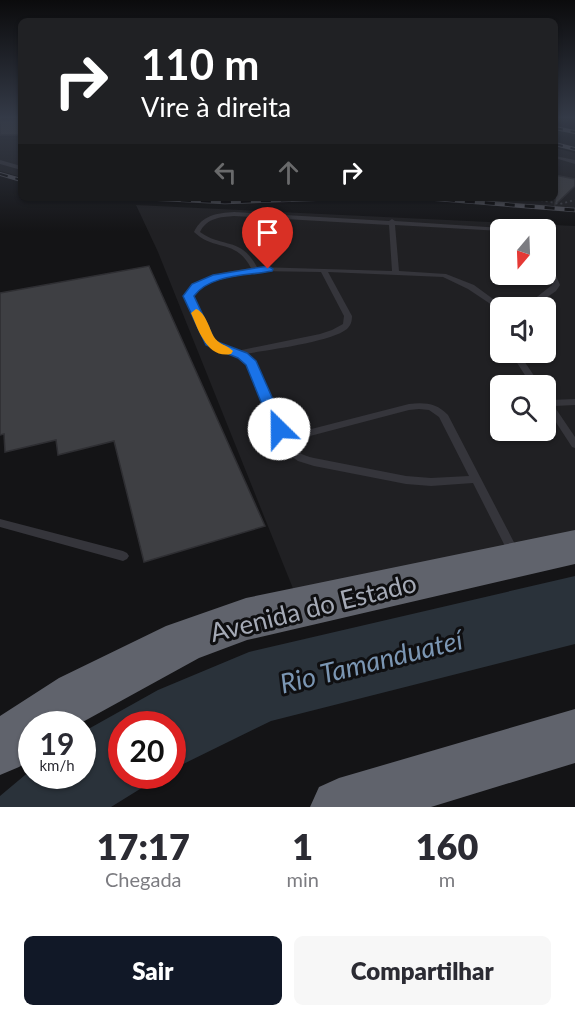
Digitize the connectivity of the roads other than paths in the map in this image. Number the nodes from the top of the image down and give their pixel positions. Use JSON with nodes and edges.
{"nodes":[{"id":1,"x":558,"y":158,"type":"edge"},
{"id":2,"x":566,"y":160,"type":"junction"},
{"id":3,"x":0,"y":162,"type":"edge"},
{"id":4,"x":575,"y":162,"type":"edge"},
{"id":5,"x":560,"y":164,"type":"dead end"},
{"id":6,"x":18,"y":167,"type":"edge"},
{"id":7,"x":392,"y":221,"type":"junction"},
{"id":8,"x":490,"y":228,"type":"edge"},
{"id":9,"x":255,"y":269,"type":"junction"},
{"id":10,"x":323,"y":270,"type":"junction"},
{"id":11,"x":396,"y":272,"type":"junction"},
{"id":12,"x":556,"y":285,"type":"edge"},
{"id":13,"x":542,"y":297,"type":"edge"},
{"id":14,"x":490,"y":301,"type":"edge"},
{"id":15,"x":234,"y":353,"type":"junction"},
{"id":16,"x":556,"y":401,"type":"edge"},
{"id":17,"x":575,"y":402,"type":"edge"},
{"id":18,"x":556,"y":415,"type":"edge"},
{"id":19,"x":284,"y":440,"type":"junction"},
{"id":20,"x":575,"y":445,"type":"edge"},
{"id":21,"x":475,"y":479,"type":"junction"},
{"id":22,"x":0,"y":523,"type":"edge"},
{"id":23,"x":575,"y":547,"type":"edge"},
{"id":24,"x":123,"y":556,"type":"dead end"},
{"id":25,"x":517,"y":559,"type":"junction"},
{"id":26,"x":54,"y":711,"type":"edge"},
{"id":27,"x":18,"y":735,"type":"edge"},
{"id":28,"x":575,"y":736,"type":"edge"},
{"id":29,"x":0,"y":748,"type":"edge"},
{"id":30,"x":339,"y":807,"type":"edge"}],
"edges":[{"from":1,"to":2,"type":"lane"},
{"from":2,"to":4,"type":"lane"},
{"from":2,"to":5,"type":"lane"},
{"from":3,"to":6,"type":"lane"},
{"from":7,"to":8,"type":"lane"},
{"from":7,"to":9,"type":"lane"},
{"from":7,"to":11,"type":"lane"},
{"from":9,"to":10,"type":"lane"},
{"from":9,"to":15,"type":"lane"},
{"from":10,"to":11,"type":"lane"},
{"from":10,"to":15,"type":"lane"},
{"from":11,"to":14,"type":"lane"},
{"from":12,"to":13,"type":"lane"},
{"from":15,"to":19,"type":"lane"},
{"from":16,"to":17,"type":"lane"},
{"from":18,"to":20,"type":"lane"},
{"from":19,"to":21,"type":"lane"},
{"from":19,"to":21,"type":"lane"},
{"from":21,"to":25,"type":"lane"},
{"from":22,"to":24,"type":"lane"},
{"from":23,"to":25,"type":"highway","name":"Avenida do Estado"},
{"from":25,"to":26,"type":"highway","name":"Avenida do Estado"},
{"from":27,"to":29,"type":"highway","name":"Avenida do Estado"},
{"from":28,"to":30,"type":"highway"}]}
